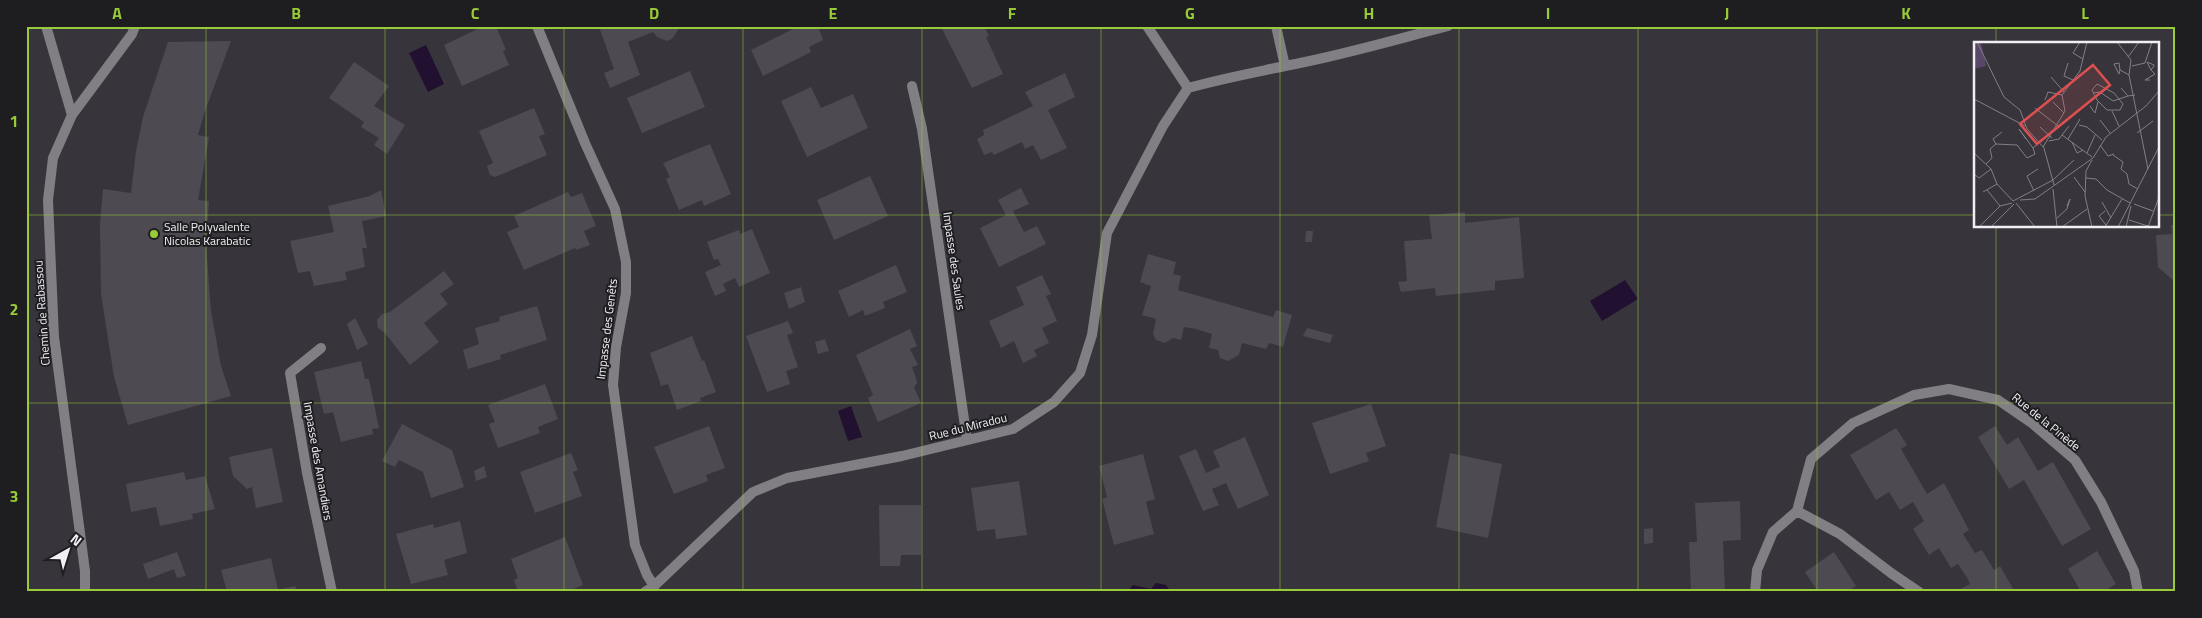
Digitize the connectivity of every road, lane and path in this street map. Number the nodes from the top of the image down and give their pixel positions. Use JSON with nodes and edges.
{"nodes":[{"id":1,"x":46,"y":26,"type":"edge"},
{"id":2,"x":135,"y":26,"type":"edge"},
{"id":3,"x":536,"y":26,"type":"edge"},
{"id":4,"x":1147,"y":26,"type":"edge"},
{"id":5,"x":1276,"y":26,"type":"edge"},
{"id":6,"x":1448,"y":26,"type":"edge"},
{"id":7,"x":1285,"y":66,"type":"junction"},
{"id":8,"x":912,"y":86,"type":"dead end"},
{"id":9,"x":1188,"y":88,"type":"junction"},
{"id":10,"x":72,"y":115,"type":"junction"},
{"id":11,"x":321,"y":348,"type":"dead end"},
{"id":12,"x":967,"y":440,"type":"junction"},
{"id":13,"x":1796,"y":511,"type":"junction"},
{"id":14,"x":649,"y":589,"type":"edge"},
{"id":15,"x":85,"y":592,"type":"edge"},
{"id":16,"x":332,"y":592,"type":"edge"},
{"id":17,"x":1755,"y":592,"type":"edge"},
{"id":18,"x":1919,"y":592,"type":"edge"},
{"id":19,"x":2138,"y":592,"type":"edge"}],
"edges":[{"from":1,"to":10,"type":"street"},
{"from":2,"to":10,"type":"street","name":"Chemin de Rabassou"},
{"from":3,"to":14,"type":"street","name":"Impasse des Genêts"},
{"from":4,"to":9,"type":"street"},
{"from":5,"to":7,"type":"street"},
{"from":6,"to":7,"type":"street"},
{"from":7,"to":9,"type":"street"},
{"from":8,"to":12,"type":"street","name":"Impasse des Saules"},
{"from":9,"to":12,"type":"street","name":"Rue du Miradou"},
{"from":10,"to":15,"type":"street","name":"Chemin de Rabassou"},
{"from":11,"to":16,"type":"street","name":"Impasse des Amandiers"},
{"from":12,"to":14,"type":"street","name":"Rue du Miradou"},
{"from":13,"to":17,"type":"street"},
{"from":13,"to":18,"type":"street"},
{"from":13,"to":19,"type":"street","name":"Rue de la Pinède"}]}
